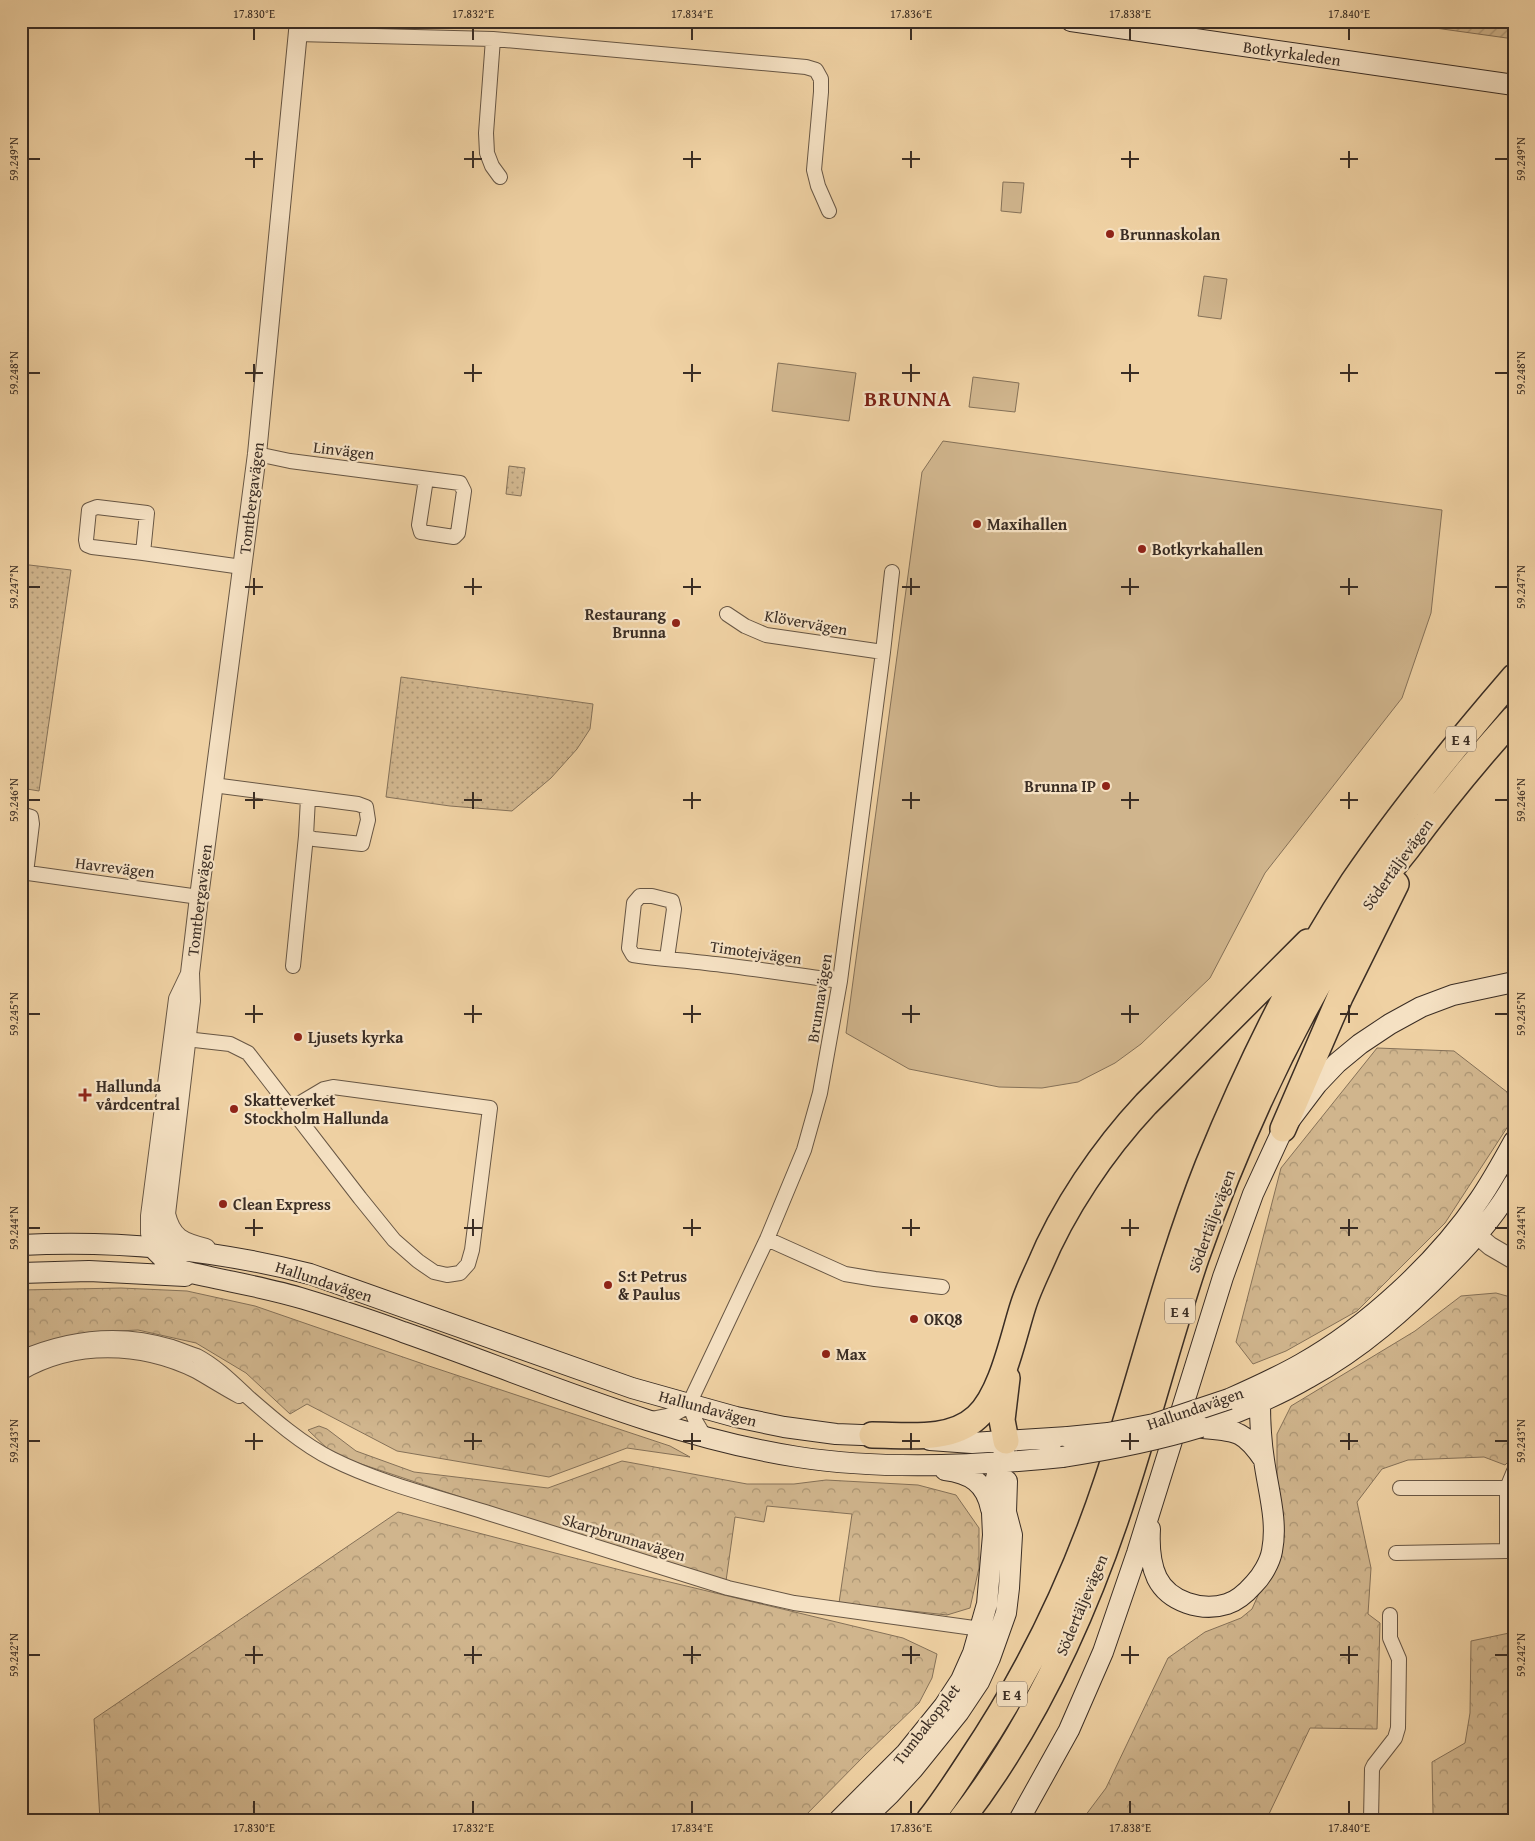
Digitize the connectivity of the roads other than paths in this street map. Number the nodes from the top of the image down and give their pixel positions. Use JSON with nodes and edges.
{"nodes":[{"id":1,"x":1071,"y":21,"type":"edge"},
{"id":2,"x":298,"y":28,"type":"edge"},
{"id":3,"x":493,"y":39,"type":"junction"},
{"id":4,"x":1514,"y":85,"type":"edge"},
{"id":5,"x":500,"y":177,"type":"dead end"},
{"id":6,"x":829,"y":211,"type":"dead end"},
{"id":7,"x":258,"y":454,"type":"junction"},
{"id":8,"x":426,"y":479,"type":"junction"},
{"id":9,"x":143,"y":552,"type":"junction"},
{"id":10,"x":242,"y":567,"type":"junction"},
{"id":11,"x":892,"y":572,"type":"dead end"},
{"id":12,"x":727,"y":614,"type":"dead end"},
{"id":13,"x":883,"y":652,"type":"junction"},
{"id":14,"x":1514,"y":677,"type":"edge"},
{"id":15,"x":1514,"y":718,"type":"edge"},
{"id":16,"x":213,"y":785,"type":"junction"},
{"id":17,"x":308,"y":798,"type":"junction"},
{"id":18,"x":21,"y":814,"type":"edge"},
{"id":19,"x":1431,"y":817,"type":"junction"},
{"id":20,"x":306,"y":836,"type":"junction"},
{"id":21,"x":24,"y":872,"type":"edge"},
{"id":22,"x":199,"y":896,"type":"junction"},
{"id":23,"x":1329,"y":921,"type":"junction"},
{"id":24,"x":667,"y":958,"type":"junction"},
{"id":25,"x":293,"y":966,"type":"dead end"},
{"id":26,"x":840,"y":981,"type":"junction"},
{"id":27,"x":1514,"y":982,"type":"edge"},
{"id":28,"x":1487,"y":986,"type":"junction"},
{"id":29,"x":1514,"y":987,"type":"edge"},
{"id":30,"x":181,"y":1038,"type":"junction"},
{"id":31,"x":292,"y":1108,"type":"junction"},
{"id":32,"x":1283,"y":1129,"type":"junction"},
{"id":33,"x":1514,"y":1141,"type":"edge"},
{"id":34,"x":1514,"y":1183,"type":"edge"},
{"id":35,"x":158,"y":1215,"type":"junction"},
{"id":36,"x":1462,"y":1223,"type":"junction"},
{"id":37,"x":1478,"y":1236,"type":"junction"},
{"id":38,"x":767,"y":1239,"type":"junction"},
{"id":39,"x":84,"y":1243,"type":"junction"},
{"id":40,"x":21,"y":1245,"type":"edge"},
{"id":41,"x":153,"y":1248,"type":"junction"},
{"id":42,"x":1514,"y":1260,"type":"edge"},
{"id":43,"x":21,"y":1263,"type":"edge"},
{"id":44,"x":265,"y":1263,"type":"junction"},
{"id":45,"x":21,"y":1273,"type":"edge"},
{"id":46,"x":216,"y":1279,"type":"junction"},
{"id":47,"x":942,"y":1287,"type":"dead end"},
{"id":48,"x":1011,"y":1350,"type":"junction"},
{"id":49,"x":21,"y":1358,"type":"edge"},
{"id":50,"x":21,"y":1373,"type":"edge"},
{"id":51,"x":1274,"y":1378,"type":"junction"},
{"id":52,"x":1260,"y":1403,"type":"junction"},
{"id":53,"x":688,"y":1404,"type":"junction"},
{"id":54,"x":262,"y":1409,"type":"junction"},
{"id":55,"x":647,"y":1419,"type":"junction"},
{"id":56,"x":1201,"y":1427,"type":"junction"},
{"id":57,"x":872,"y":1435,"type":"junction"},
{"id":58,"x":705,"y":1437,"type":"junction"},
{"id":59,"x":1004,"y":1452,"type":"junction"},
{"id":60,"x":1037,"y":1460,"type":"junction"},
{"id":61,"x":1264,"y":1460,"type":"junction"},
{"id":62,"x":878,"y":1464,"type":"junction"},
{"id":63,"x":1514,"y":1471,"type":"edge"},
{"id":64,"x":1400,"y":1488,"type":"dead end"},
{"id":65,"x":1507,"y":1488,"type":"junction"},
{"id":66,"x":1152,"y":1508,"type":"junction"},
{"id":67,"x":992,"y":1513,"type":"junction"},
{"id":68,"x":1012,"y":1535,"type":"junction"},
{"id":69,"x":1396,"y":1553,"type":"dead end"},
{"id":70,"x":1390,"y":1615,"type":"dead end"},
{"id":71,"x":990,"y":1630,"type":"junction"},
{"id":72,"x":839,"y":1820,"type":"edge"},
{"id":73,"x":863,"y":1820,"type":"edge"},
{"id":74,"x":929,"y":1820,"type":"edge"},
{"id":75,"x":961,"y":1820,"type":"edge"},
{"id":76,"x":1019,"y":1820,"type":"edge"},
{"id":77,"x":1371,"y":1820,"type":"edge"}],
"edges":[{"from":1,"to":4,"type":"main road","name":"Botkyrkaleden"},
{"from":2,"to":3,"type":"street"},
{"from":2,"to":7,"type":"street","name":"Tomtbergavägen"},
{"from":3,"to":5,"type":"street"},
{"from":3,"to":6,"type":"street"},
{"from":7,"to":8,"type":"street","name":"Linvägen"},
{"from":7,"to":10,"type":"street","name":"Tomtbergavägen"},
{"from":8,"to":8,"type":"street","name":"Linvägen"},
{"from":9,"to":9,"type":"street"},
{"from":9,"to":10,"type":"street"},
{"from":10,"to":16,"type":"street","name":"Tomtbergavägen"},
{"from":11,"to":13,"type":"street","name":"Brunnavägen"},
{"from":12,"to":13,"type":"street","name":"Klövervägen"},
{"from":13,"to":26,"type":"street","name":"Brunnavägen"},
{"from":14,"to":23,"type":"highway","name":"Södertäljevägen","number":"E 4"},
{"from":15,"to":19,"type":"highway","name":"Södertäljevägen","number":"E 4"},
{"from":16,"to":17,"type":"street"},
{"from":16,"to":22,"type":"street","name":"Tomtbergavägen"},
{"from":17,"to":20,"type":"street"},
{"from":17,"to":20,"type":"street"},
{"from":18,"to":21,"type":"street","name":"Havrevägen"},
{"from":19,"to":32,"type":"highway"},
{"from":19,"to":75,"type":"highway","name":"Södertäljevägen","number":"E 4"},
{"from":20,"to":25,"type":"street"},
{"from":21,"to":22,"type":"street","name":"Havrevägen"},
{"from":22,"to":30,"type":"street","name":"Tomtbergavägen"},
{"from":23,"to":48,"type":"highway"},
{"from":23,"to":74,"type":"highway","number":"E 4"},
{"from":24,"to":24,"type":"street","name":"Timotejvägen"},
{"from":24,"to":26,"type":"street","name":"Timotejvägen"},
{"from":26,"to":38,"type":"street","name":"Brunnavägen"},
{"from":27,"to":28,"type":"main road"},
{"from":28,"to":29,"type":"main road"},
{"from":28,"to":32,"type":"main road"},
{"from":30,"to":31,"type":"street"},
{"from":30,"to":35,"type":"street","name":"Tomtbergavägen"},
{"from":31,"to":31,"type":"street"},
{"from":32,"to":66,"type":"main road"},
{"from":33,"to":36,"type":"main road","name":"Hallundavägen"},
{"from":34,"to":37,"type":"main road","name":"Hallundavägen"},
{"from":35,"to":39,"type":"street","name":"Tomtbergavägen"},
{"from":35,"to":41,"type":"street","name":"Tomtbergavägen"},
{"from":35,"to":44,"type":"street"},
{"from":36,"to":37,"type":"street"},
{"from":36,"to":51,"type":"main road","name":"Hallundavägen"},
{"from":37,"to":42,"type":"street"},
{"from":37,"to":52,"type":"main road","name":"Hallundavägen"},
{"from":38,"to":47,"type":"street"},
{"from":38,"to":53,"type":"street","name":"Brunnavägen"},
{"from":39,"to":40,"type":"main road","name":"Hallundavägen"},
{"from":39,"to":41,"type":"main road","name":"Hallundavägen"},
{"from":41,"to":43,"type":"main road"},
{"from":41,"to":44,"type":"main road","name":"Hallundavägen"},
{"from":41,"to":46,"type":"main road","name":"Hallundavägen"},
{"from":44,"to":53,"type":"main road","name":"Hallundavägen"},
{"from":45,"to":46,"type":"main road","name":"Hallundavägen"},
{"from":46,"to":55,"type":"main road","name":"Hallundavägen"},
{"from":48,"to":57,"type":"highway"},
{"from":48,"to":59,"type":"highway"},
{"from":49,"to":54,"type":"street","name":"Skarpbrunnavägen"},
{"from":50,"to":54,"type":"street","name":"Skarpbrunnavägen"},
{"from":51,"to":52,"type":"main road","name":"Hallundavägen"},
{"from":51,"to":59,"type":"main road","name":"Hallundavägen","bridge":true},
{"from":52,"to":56,"type":"main road","name":"Hallundavägen"},
{"from":52,"to":61,"type":"main road"},
{"from":53,"to":55,"type":"street"},
{"from":53,"to":57,"type":"main road","name":"Hallundavägen"},
{"from":53,"to":58,"type":"street"},
{"from":54,"to":71,"type":"street","name":"Skarpbrunnavägen"},
{"from":55,"to":58,"type":"main road","name":"Hallundavägen"},
{"from":56,"to":60,"type":"main road","name":"Hallundavägen","bridge":true},
{"from":56,"to":61,"type":"main road"},
{"from":57,"to":59,"type":"main road","name":"Hallundavägen"},
{"from":58,"to":62,"type":"main road","name":"Hallundavägen"},
{"from":59,"to":60,"type":"main road","name":"Hallundavägen"},
{"from":59,"to":62,"type":"main road","name":"Hallundavägen"},
{"from":59,"to":67,"type":"main road","name":"Tumbakopplet"},
{"from":59,"to":68,"type":"main road","name":"Tumbakopplet"},
{"from":60,"to":68,"type":"main road","name":"Tumbakopplet"},
{"from":61,"to":66,"type":"main road"},
{"from":62,"to":67,"type":"main road"},
{"from":63,"to":65,"type":"street"},
{"from":64,"to":65,"type":"street"},
{"from":65,"to":69,"type":"street"},
{"from":66,"to":76,"type":"main road"},
{"from":67,"to":71,"type":"main road","name":"Tumbakopplet"},
{"from":68,"to":71,"type":"main road","name":"Tumbakopplet"},
{"from":70,"to":77,"type":"street"},
{"from":71,"to":72,"type":"main road","name":"Tumbakopplet"},
{"from":71,"to":73,"type":"main road","name":"Tumbakopplet"}]}
